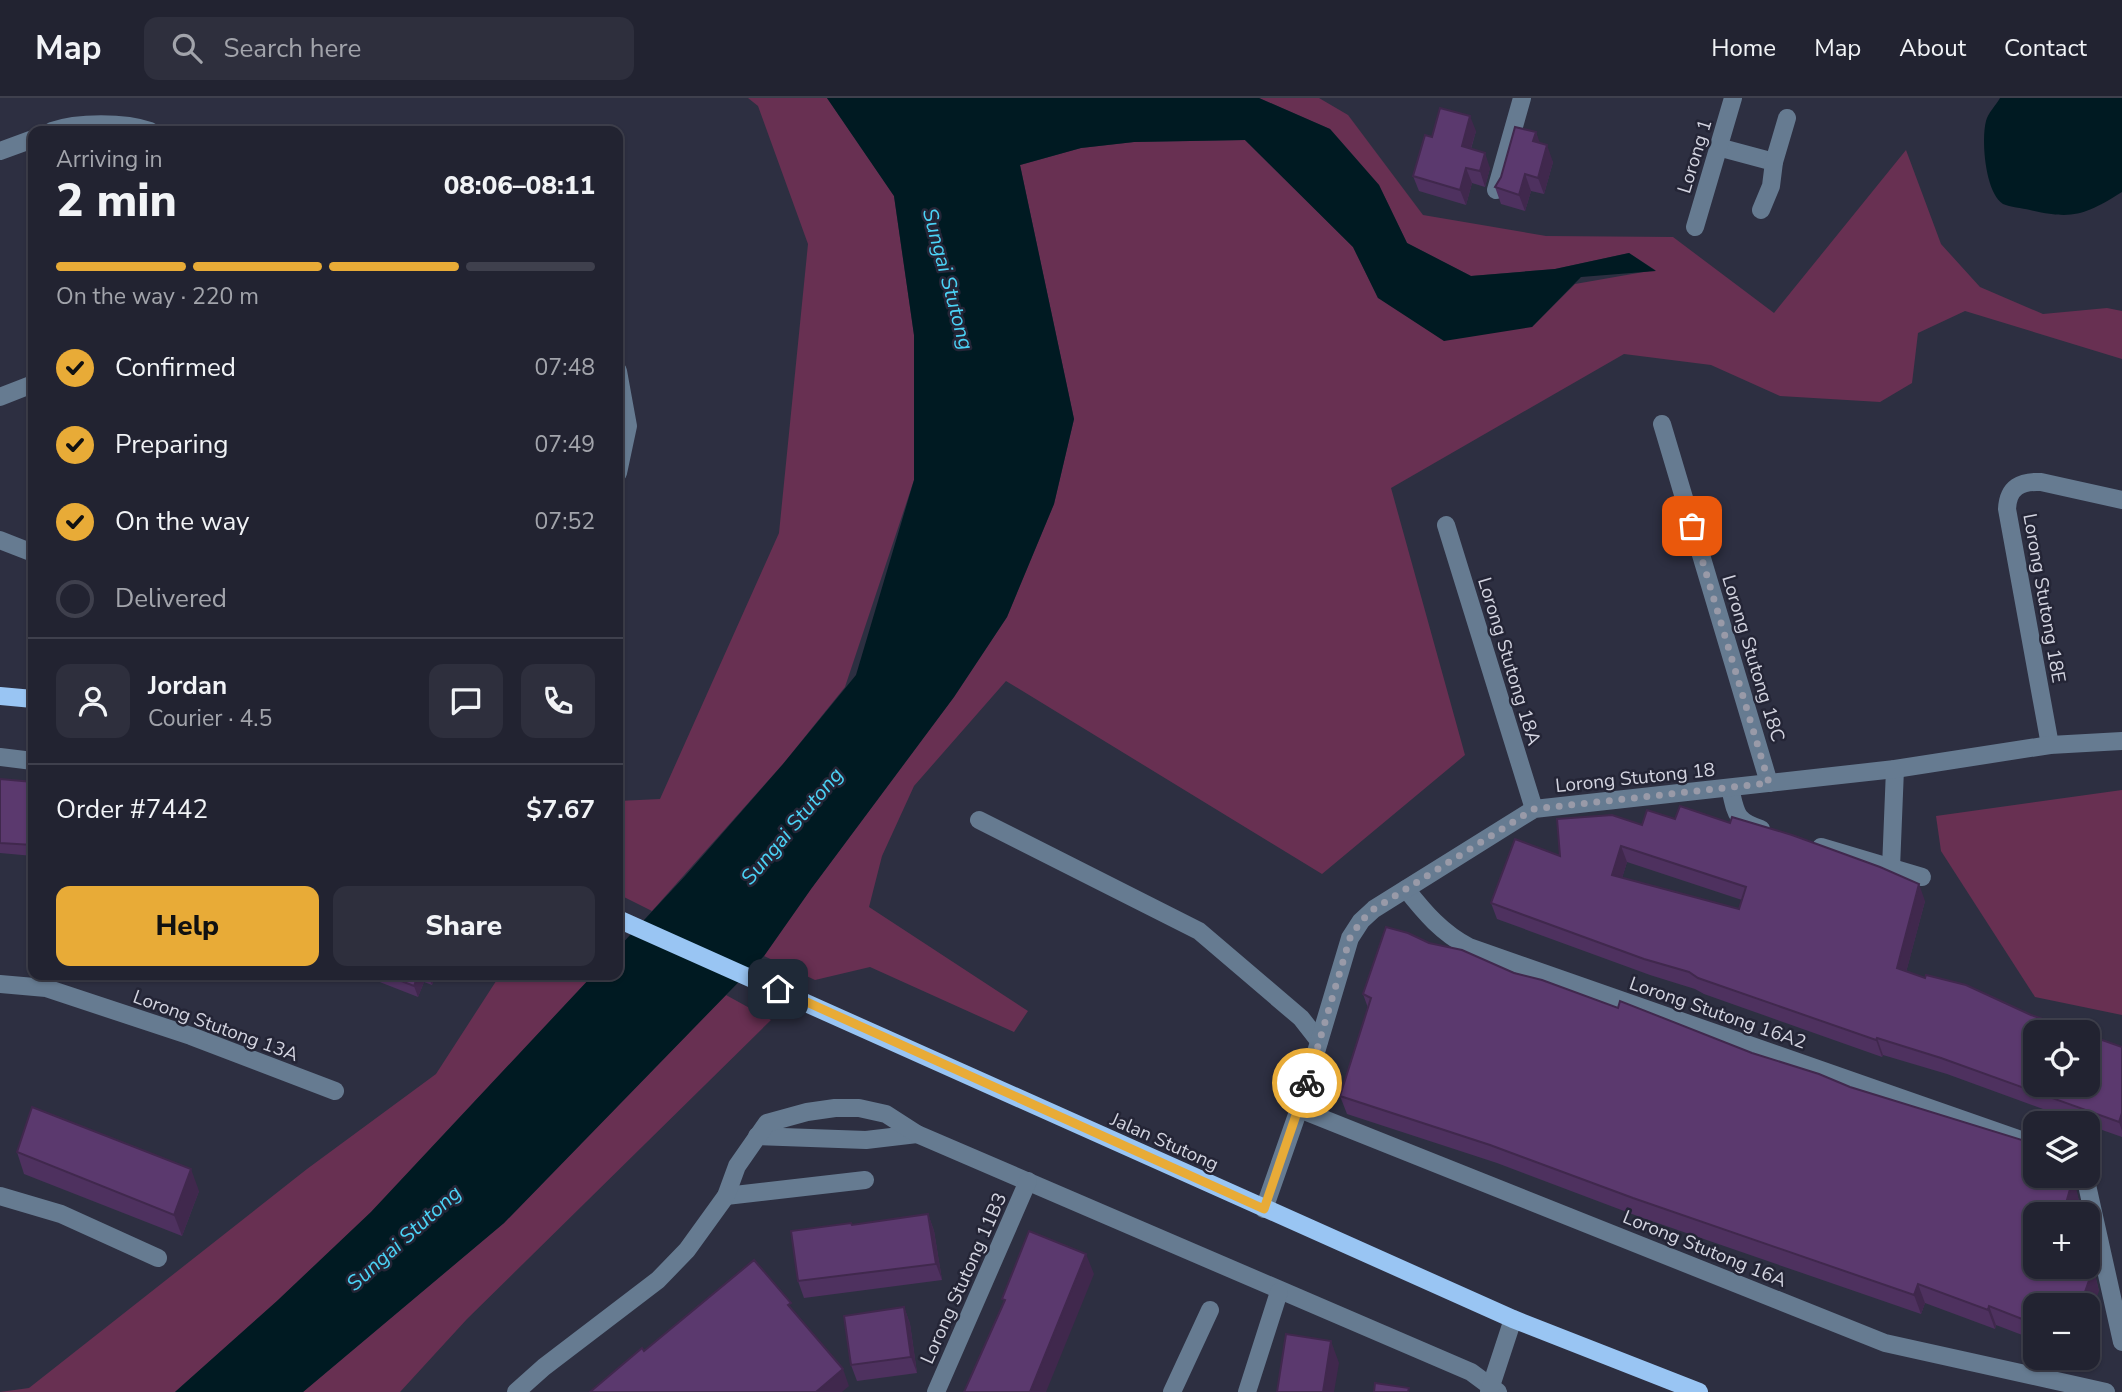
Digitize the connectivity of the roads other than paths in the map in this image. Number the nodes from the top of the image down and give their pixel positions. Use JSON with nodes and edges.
{"nodes":[{"id":1,"x":1522,"y":98,"type":"edge"},
{"id":2,"x":1733,"y":98,"type":"edge"},
{"id":3,"x":1787,"y":118,"type":"dead end"},
{"id":4,"x":65,"y":126,"type":"edge"},
{"id":5,"x":137,"y":126,"type":"edge"},
{"id":6,"x":28,"y":141,"type":"edge"},
{"id":7,"x":1718,"y":147,"type":"junction"},
{"id":8,"x":0,"y":151,"type":"edge"},
{"id":9,"x":1774,"y":162,"type":"junction"},
{"id":10,"x":1496,"y":190,"type":"edge"},
{"id":11,"x":1761,"y":210,"type":"dead end"},
{"id":12,"x":1695,"y":227,"type":"dead end"},
{"id":13,"x":28,"y":386,"type":"edge"},
{"id":14,"x":0,"y":397,"type":"edge"},
{"id":15,"x":623,"y":398,"type":"edge"},
{"id":16,"x":1662,"y":424,"type":"dead end"},
{"id":17,"x":623,"y":449,"type":"edge"},
{"id":18,"x":2122,"y":500,"type":"edge"},
{"id":19,"x":1446,"y":525,"type":"dead end"},
{"id":20,"x":0,"y":540,"type":"edge"},
{"id":21,"x":28,"y":551,"type":"edge"},
{"id":22,"x":0,"y":696,"type":"edge"},
{"id":23,"x":28,"y":699,"type":"edge"},
{"id":24,"x":2122,"y":741,"type":"edge"},
{"id":25,"x":2050,"y":745,"type":"junction"},
{"id":26,"x":0,"y":757,"type":"edge"},
{"id":27,"x":28,"y":760,"type":"edge"},
{"id":28,"x":1895,"y":769,"type":"junction"},
{"id":29,"x":1769,"y":783,"type":"junction"},
{"id":30,"x":1730,"y":788,"type":"junction"},
{"id":31,"x":1534,"y":809,"type":"junction"},
{"id":32,"x":979,"y":820,"type":"dead end"},
{"id":33,"x":1775,"y":834,"type":"edge"},
{"id":34,"x":1801,"y":841,"type":"edge"},
{"id":35,"x":1891,"y":868,"type":"junction"},
{"id":36,"x":1922,"y":877,"type":"dead end"},
{"id":37,"x":1406,"y":889,"type":"junction"},
{"id":38,"x":623,"y":921,"type":"edge"},
{"id":39,"x":48,"y":981,"type":"edge"},
{"id":40,"x":0,"y":985,"type":"edge"},
{"id":41,"x":1319,"y":1041,"type":"junction"},
{"id":42,"x":335,"y":1091,"type":"dead end"},
{"id":43,"x":1299,"y":1109,"type":"junction"},
{"id":44,"x":917,"y":1134,"type":"junction"},
{"id":45,"x":757,"y":1136,"type":"junction"},
{"id":46,"x":2023,"y":1141,"type":"edge"},
{"id":47,"x":865,"y":1180,"type":"dead end"},
{"id":48,"x":1028,"y":1181,"type":"junction"},
{"id":49,"x":2088,"y":1188,"type":"edge"},
{"id":50,"x":0,"y":1196,"type":"edge"},
{"id":51,"x":726,"y":1196,"type":"junction"},
{"id":52,"x":1264,"y":1209,"type":"junction"},
{"id":53,"x":158,"y":1258,"type":"dead end"},
{"id":54,"x":1279,"y":1292,"type":"junction"},
{"id":55,"x":1210,"y":1310,"type":"dead end"},
{"id":56,"x":1513,"y":1318,"type":"junction"},
{"id":57,"x":2122,"y":1342,"type":"edge"},
{"id":58,"x":1492,"y":1390,"type":"edge"},
{"id":59,"x":516,"y":1392,"type":"edge"},
{"id":60,"x":936,"y":1392,"type":"edge"},
{"id":61,"x":1172,"y":1392,"type":"edge"},
{"id":62,"x":1247,"y":1392,"type":"edge"},
{"id":63,"x":1699,"y":1392,"type":"edge"},
{"id":64,"x":2106,"y":1392,"type":"edge"}],
"edges":[{"from":1,"to":10,"type":"street"},
{"from":2,"to":7,"type":"street","name":"Lorong 1"},
{"from":3,"to":9,"type":"street"},
{"from":4,"to":5,"type":"street"},
{"from":6,"to":8,"type":"street"},
{"from":7,"to":9,"type":"street"},
{"from":7,"to":12,"type":"street","name":"Lorong 1"},
{"from":9,"to":11,"type":"street"},
{"from":13,"to":14,"type":"street"},
{"from":15,"to":17,"type":"street"},
{"from":16,"to":29,"type":"street","name":"Lorong Stutong 18C"},
{"from":18,"to":25,"type":"street","name":"Lorong Stutong 18E"},
{"from":19,"to":31,"type":"street","name":"Lorong Stutong 18A"},
{"from":20,"to":21,"type":"street"},
{"from":22,"to":23,"type":"main road"},
{"from":24,"to":25,"type":"street","name":"Lorong Stutong 18"},
{"from":25,"to":28,"type":"street","name":"Lorong Stutong 18"},
{"from":26,"to":27,"type":"street"},
{"from":28,"to":29,"type":"street","name":"Lorong Stutong 18"},
{"from":28,"to":35,"type":"street"},
{"from":29,"to":30,"type":"street","name":"Lorong Stutong 18"},
{"from":30,"to":31,"type":"street","name":"Lorong Stutong 18"},
{"from":30,"to":33,"type":"street"},
{"from":31,"to":37,"type":"street","name":"Lorong Stutong 18"},
{"from":32,"to":41,"type":"street"},
{"from":34,"to":35,"type":"street"},
{"from":35,"to":36,"type":"street"},
{"from":37,"to":41,"type":"street","name":"Lorong Stutong 18"},
{"from":37,"to":46,"type":"street","name":"Lorong Stutong 16A2"},
{"from":38,"to":52,"type":"main road","name":"Jalan Stutong"},
{"from":39,"to":40,"type":"street","name":"Lorong Stutong 13A"},
{"from":39,"to":42,"type":"street","name":"Lorong Stutong 13A"},
{"from":41,"to":43,"type":"street","name":"Lorong Stutong 18"},
{"from":43,"to":52,"type":"street","name":"Lorong Stutong 18"},
{"from":43,"to":64,"type":"street","name":"Lorong Stutong 16A"},
{"from":44,"to":45,"type":"street"},
{"from":44,"to":45,"type":"street"},
{"from":44,"to":48,"type":"street"},
{"from":45,"to":51,"type":"street"},
{"from":47,"to":51,"type":"street"},
{"from":48,"to":54,"type":"street"},
{"from":48,"to":60,"type":"street","name":"Lorong Stutong 11B3"},
{"from":49,"to":57,"type":"street"},
{"from":50,"to":53,"type":"street"},
{"from":51,"to":59,"type":"street"},
{"from":52,"to":56,"type":"main road","name":"Jalan Stutong"},
{"from":54,"to":58,"type":"street"},
{"from":54,"to":62,"type":"street"},
{"from":55,"to":61,"type":"street"},
{"from":56,"to":58,"type":"street"},
{"from":56,"to":63,"type":"main road","name":"Jalan Stutong"}]}
